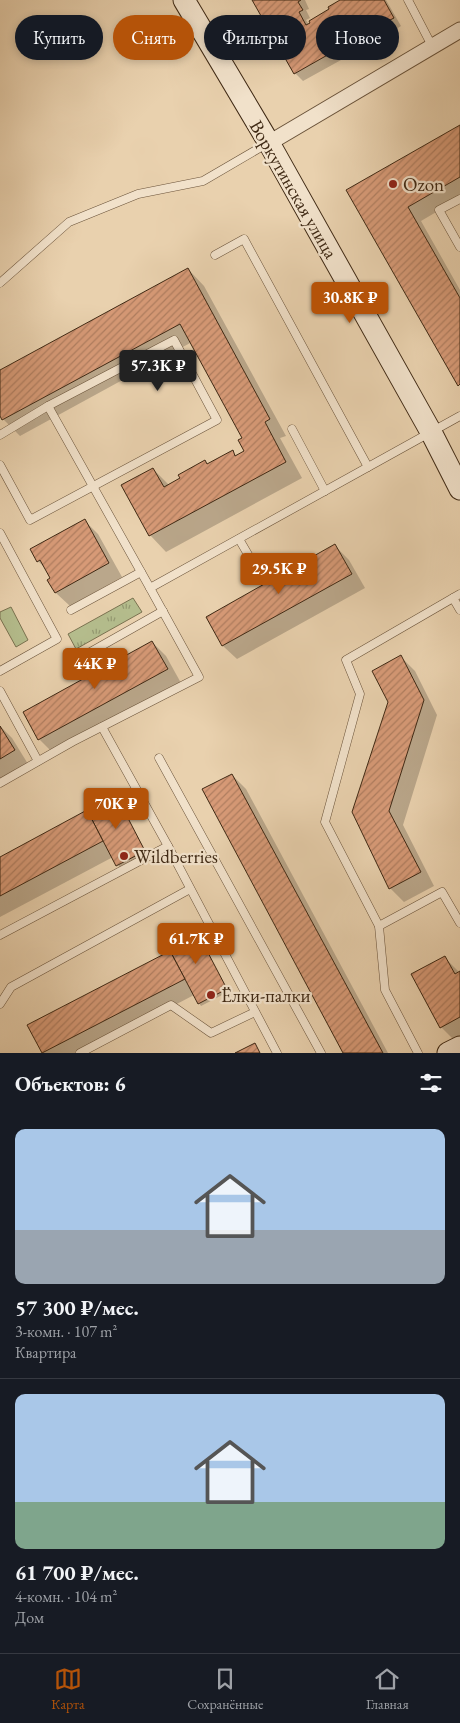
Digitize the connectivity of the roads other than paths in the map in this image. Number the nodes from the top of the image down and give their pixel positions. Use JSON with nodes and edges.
{"nodes":[{"id":1,"x":184,"y":0,"type":"edge"},
{"id":2,"x":408,"y":0,"type":"edge"},
{"id":3,"x":460,"y":30,"type":"edge"},
{"id":4,"x":432,"y":46,"type":"junction"},
{"id":5,"x":268,"y":143,"type":"junction"},
{"id":6,"x":460,"y":199,"type":"edge"},
{"id":7,"x":460,"y":247,"type":"edge"},
{"id":8,"x":215,"y":255,"type":"dead end"},
{"id":9,"x":0,"y":284,"type":"edge"},
{"id":10,"x":48,"y":406,"type":"junction"},
{"id":11,"x":460,"y":416,"type":"edge"},
{"id":12,"x":292,"y":430,"type":"dead end"},
{"id":13,"x":431,"y":432,"type":"junction"},
{"id":14,"x":0,"y":435,"type":"edge"},
{"id":15,"x":0,"y":465,"type":"edge"},
{"id":16,"x":368,"y":467,"type":"junction"},
{"id":17,"x":93,"y":486,"type":"junction"},
{"id":18,"x":460,"y":489,"type":"edge"},
{"id":19,"x":326,"y":491,"type":"junction"},
{"id":20,"x":0,"y":533,"type":"edge"},
{"id":21,"x":239,"y":539,"type":"junction"},
{"id":22,"x":141,"y":572,"type":"junction"},
{"id":23,"x":260,"y":575,"type":"dead end"},
{"id":24,"x":150,"y":588,"type":"junction"},
{"id":25,"x":457,"y":596,"type":"edge"},
{"id":26,"x":71,"y":610,"type":"dead end"},
{"id":27,"x":460,"y":610,"type":"edge"},
{"id":28,"x":163,"y":611,"type":"junction"},
{"id":29,"x":71,"y":663,"type":"dead end"},
{"id":30,"x":0,"y":671,"type":"edge"},
{"id":31,"x":0,"y":691,"type":"edge"},
{"id":32,"x":102,"y":727,"type":"junction"},
{"id":33,"x":159,"y":758,"type":"dead end"},
{"id":34,"x":38,"y":761,"type":"junction"},
{"id":35,"x":0,"y":783,"type":"edge"},
{"id":36,"x":168,"y":846,"type":"junction"},
{"id":37,"x":190,"y":889,"type":"junction"},
{"id":38,"x":460,"y":923,"type":"edge"},
{"id":39,"x":379,"y":926,"type":"junction"},
{"id":40,"x":0,"y":935,"type":"edge"},
{"id":41,"x":0,"y":1004,"type":"edge"},
{"id":42,"x":255,"y":1012,"type":"junction"},
{"id":43,"x":460,"y":1046,"type":"edge"},
{"id":44,"x":80,"y":1053,"type":"edge"},
{"id":45,"x":277,"y":1053,"type":"edge"},
{"id":46,"x":322,"y":1053,"type":"edge"},
{"id":47,"x":418,"y":1053,"type":"edge"},
{"id":48,"x":448,"y":1053,"type":"edge"}],
"edges":[{"from":1,"to":5,"type":"street","name":"Воркутинская улица"},
{"from":2,"to":4,"type":"lane"},
{"from":3,"to":4,"type":"street"},
{"from":4,"to":5,"type":"street"},
{"from":5,"to":9,"type":"lane"},
{"from":5,"to":13,"type":"street","name":"Воркутинская улица"},
{"from":6,"to":7,"type":"lane"},
{"from":8,"to":16,"type":"lane"},
{"from":10,"to":14,"type":"lane"},
{"from":10,"to":17,"type":"lane"},
{"from":10,"to":17,"type":"lane"},
{"from":11,"to":13,"type":"lane"},
{"from":12,"to":19,"type":"lane"},
{"from":13,"to":16,"type":"lane"},
{"from":13,"to":18,"type":"street","name":"Воркутинская улица"},
{"from":15,"to":17,"type":"lane"},
{"from":16,"to":19,"type":"lane"},
{"from":17,"to":22,"type":"lane"},
{"from":19,"to":21,"type":"lane"},
{"from":20,"to":30,"type":"lane"},
{"from":21,"to":23,"type":"lane"},
{"from":21,"to":24,"type":"lane"},
{"from":22,"to":24,"type":"lane"},
{"from":22,"to":26,"type":"lane"},
{"from":24,"to":28,"type":"lane"},
{"from":25,"to":27,"type":"lane"},
{"from":25,"to":39,"type":"lane"},
{"from":28,"to":29,"type":"lane"},
{"from":28,"to":32,"type":"lane"},
{"from":31,"to":34,"type":"lane"},
{"from":32,"to":34,"type":"lane"},
{"from":32,"to":36,"type":"lane"},
{"from":33,"to":46,"type":"lane"},
{"from":34,"to":35,"type":"lane"},
{"from":36,"to":37,"type":"lane"},
{"from":36,"to":40,"type":"lane"},
{"from":37,"to":41,"type":"lane"},
{"from":37,"to":42,"type":"lane"},
{"from":38,"to":39,"type":"lane"},
{"from":39,"to":47,"type":"lane"},
{"from":42,"to":44,"type":"lane"},
{"from":42,"to":45,"type":"lane"},
{"from":43,"to":48,"type":"street"}]}
